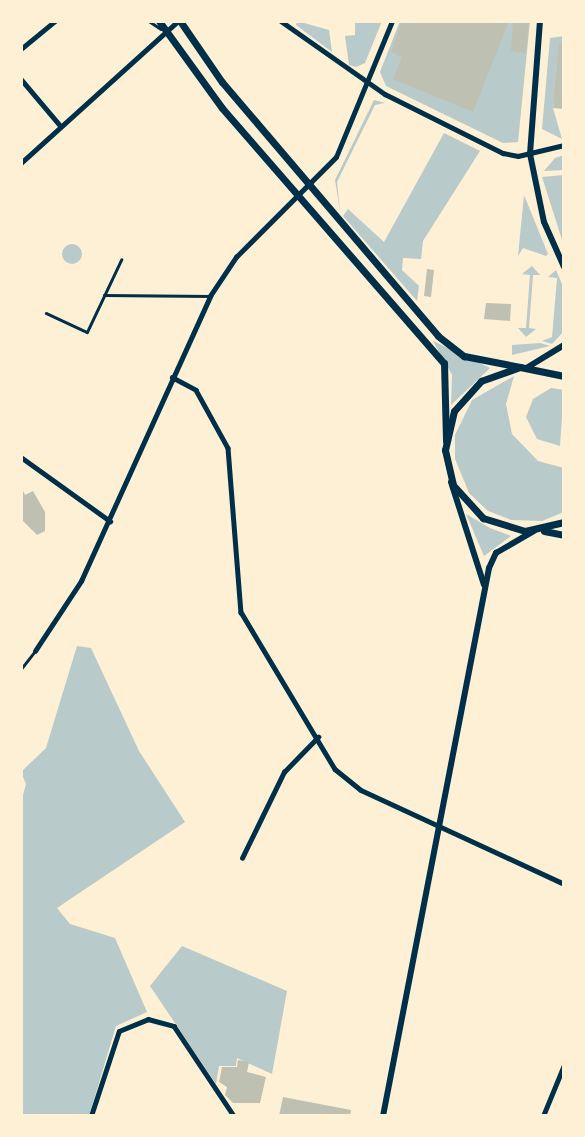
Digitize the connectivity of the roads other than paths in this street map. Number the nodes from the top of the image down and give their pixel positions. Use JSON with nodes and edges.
{"nodes":[{"id":1,"x":55,"y":21,"type":"edge"},
{"id":2,"x":149,"y":21,"type":"edge"},
{"id":3,"x":159,"y":21,"type":"edge"},
{"id":4,"x":179,"y":21,"type":"edge"},
{"id":5,"x":281,"y":21,"type":"edge"},
{"id":6,"x":392,"y":21,"type":"edge"},
{"id":7,"x":540,"y":21,"type":"edge"},
{"id":8,"x":166,"y":31,"type":"junction"},
{"id":9,"x":21,"y":49,"type":"edge"},
{"id":10,"x":21,"y":79,"type":"edge"},
{"id":11,"x":367,"y":83,"type":"junction"},
{"id":12,"x":59,"y":124,"type":"junction"},
{"id":13,"x":564,"y":145,"type":"edge"},
{"id":14,"x":530,"y":154,"type":"junction"},
{"id":15,"x":21,"y":163,"type":"edge"},
{"id":16,"x":312,"y":187,"type":"junction"},
{"id":17,"x":299,"y":198,"type":"junction"},
{"id":18,"x":121,"y":260,"type":"dead end"},
{"id":19,"x":564,"y":267,"type":"edge"},
{"id":20,"x":104,"y":295,"type":"junction"},
{"id":21,"x":210,"y":296,"type":"junction"},
{"id":22,"x":46,"y":313,"type":"dead end"},
{"id":23,"x":564,"y":345,"type":"edge"},
{"id":24,"x":524,"y":367,"type":"junction"},
{"id":25,"x":564,"y":376,"type":"edge"},
{"id":26,"x":172,"y":377,"type":"junction"},
{"id":27,"x":446,"y":441,"type":"junction"},
{"id":28,"x":21,"y":457,"type":"edge"},
{"id":29,"x":450,"y":477,"type":"junction"},
{"id":30,"x":110,"y":521,"type":"junction"},
{"id":31,"x":564,"y":522,"type":"edge"},
{"id":32,"x":537,"y":531,"type":"junction"},
{"id":33,"x":564,"y":535,"type":"edge"},
{"id":34,"x":485,"y":591,"type":"junction"},
{"id":35,"x":35,"y":651,"type":"joint"},
{"id":36,"x":21,"y":669,"type":"edge"},
{"id":37,"x":318,"y":737,"type":"junction"},
{"id":38,"x":439,"y":823,"type":"junction"},
{"id":39,"x":242,"y":858,"type":"dead end"},
{"id":40,"x":564,"y":884,"type":"edge"},
{"id":41,"x":564,"y":1065,"type":"edge"},
{"id":42,"x":91,"y":1116,"type":"edge"},
{"id":43,"x":234,"y":1116,"type":"edge"},
{"id":44,"x":383,"y":1116,"type":"edge"},
{"id":45,"x":543,"y":1116,"type":"edge"}],
"edges":[{"from":1,"to":9,"type":"street"},
{"from":2,"to":8,"type":"lane"},
{"from":3,"to":8,"type":"main road"},
{"from":4,"to":8,"type":"street"},
{"from":4,"to":16,"type":"main road"},
{"from":5,"to":11,"type":"street"},
{"from":6,"to":11,"type":"street"},
{"from":7,"to":14,"type":"main road"},
{"from":8,"to":12,"type":"street"},
{"from":8,"to":17,"type":"main road"},
{"from":10,"to":12,"type":"street"},
{"from":11,"to":14,"type":"street"},
{"from":11,"to":16,"type":"street"},
{"from":12,"to":15,"type":"street"},
{"from":13,"to":14,"type":"street"},
{"from":14,"to":19,"type":"main road"},
{"from":16,"to":17,"type":"street"},
{"from":16,"to":24,"type":"main road"},
{"from":17,"to":21,"type":"street"},
{"from":17,"to":27,"type":"main road"},
{"from":18,"to":20,"type":"lane"},
{"from":20,"to":21,"type":"lane"},
{"from":20,"to":22,"type":"lane"},
{"from":21,"to":26,"type":"street"},
{"from":23,"to":24,"type":"main road"},
{"from":24,"to":25,"type":"main road"},
{"from":24,"to":27,"type":"main road"},
{"from":26,"to":30,"type":"street"},
{"from":26,"to":37,"type":"street"},
{"from":27,"to":29,"type":"main road"},
{"from":28,"to":30,"type":"street"},
{"from":29,"to":32,"type":"main road"},
{"from":29,"to":34,"type":"main road"},
{"from":30,"to":35,"type":"street"},
{"from":31,"to":32,"type":"main road"},
{"from":32,"to":33,"type":"main road"},
{"from":32,"to":34,"type":"main road"},
{"from":34,"to":38,"type":"main road"},
{"from":35,"to":36,"type":"lane"},
{"from":37,"to":38,"type":"street"},
{"from":37,"to":39,"type":"street"},
{"from":38,"to":40,"type":"street"},
{"from":38,"to":44,"type":"main road"},
{"from":41,"to":45,"type":"street"},
{"from":42,"to":43,"type":"street"}]}
